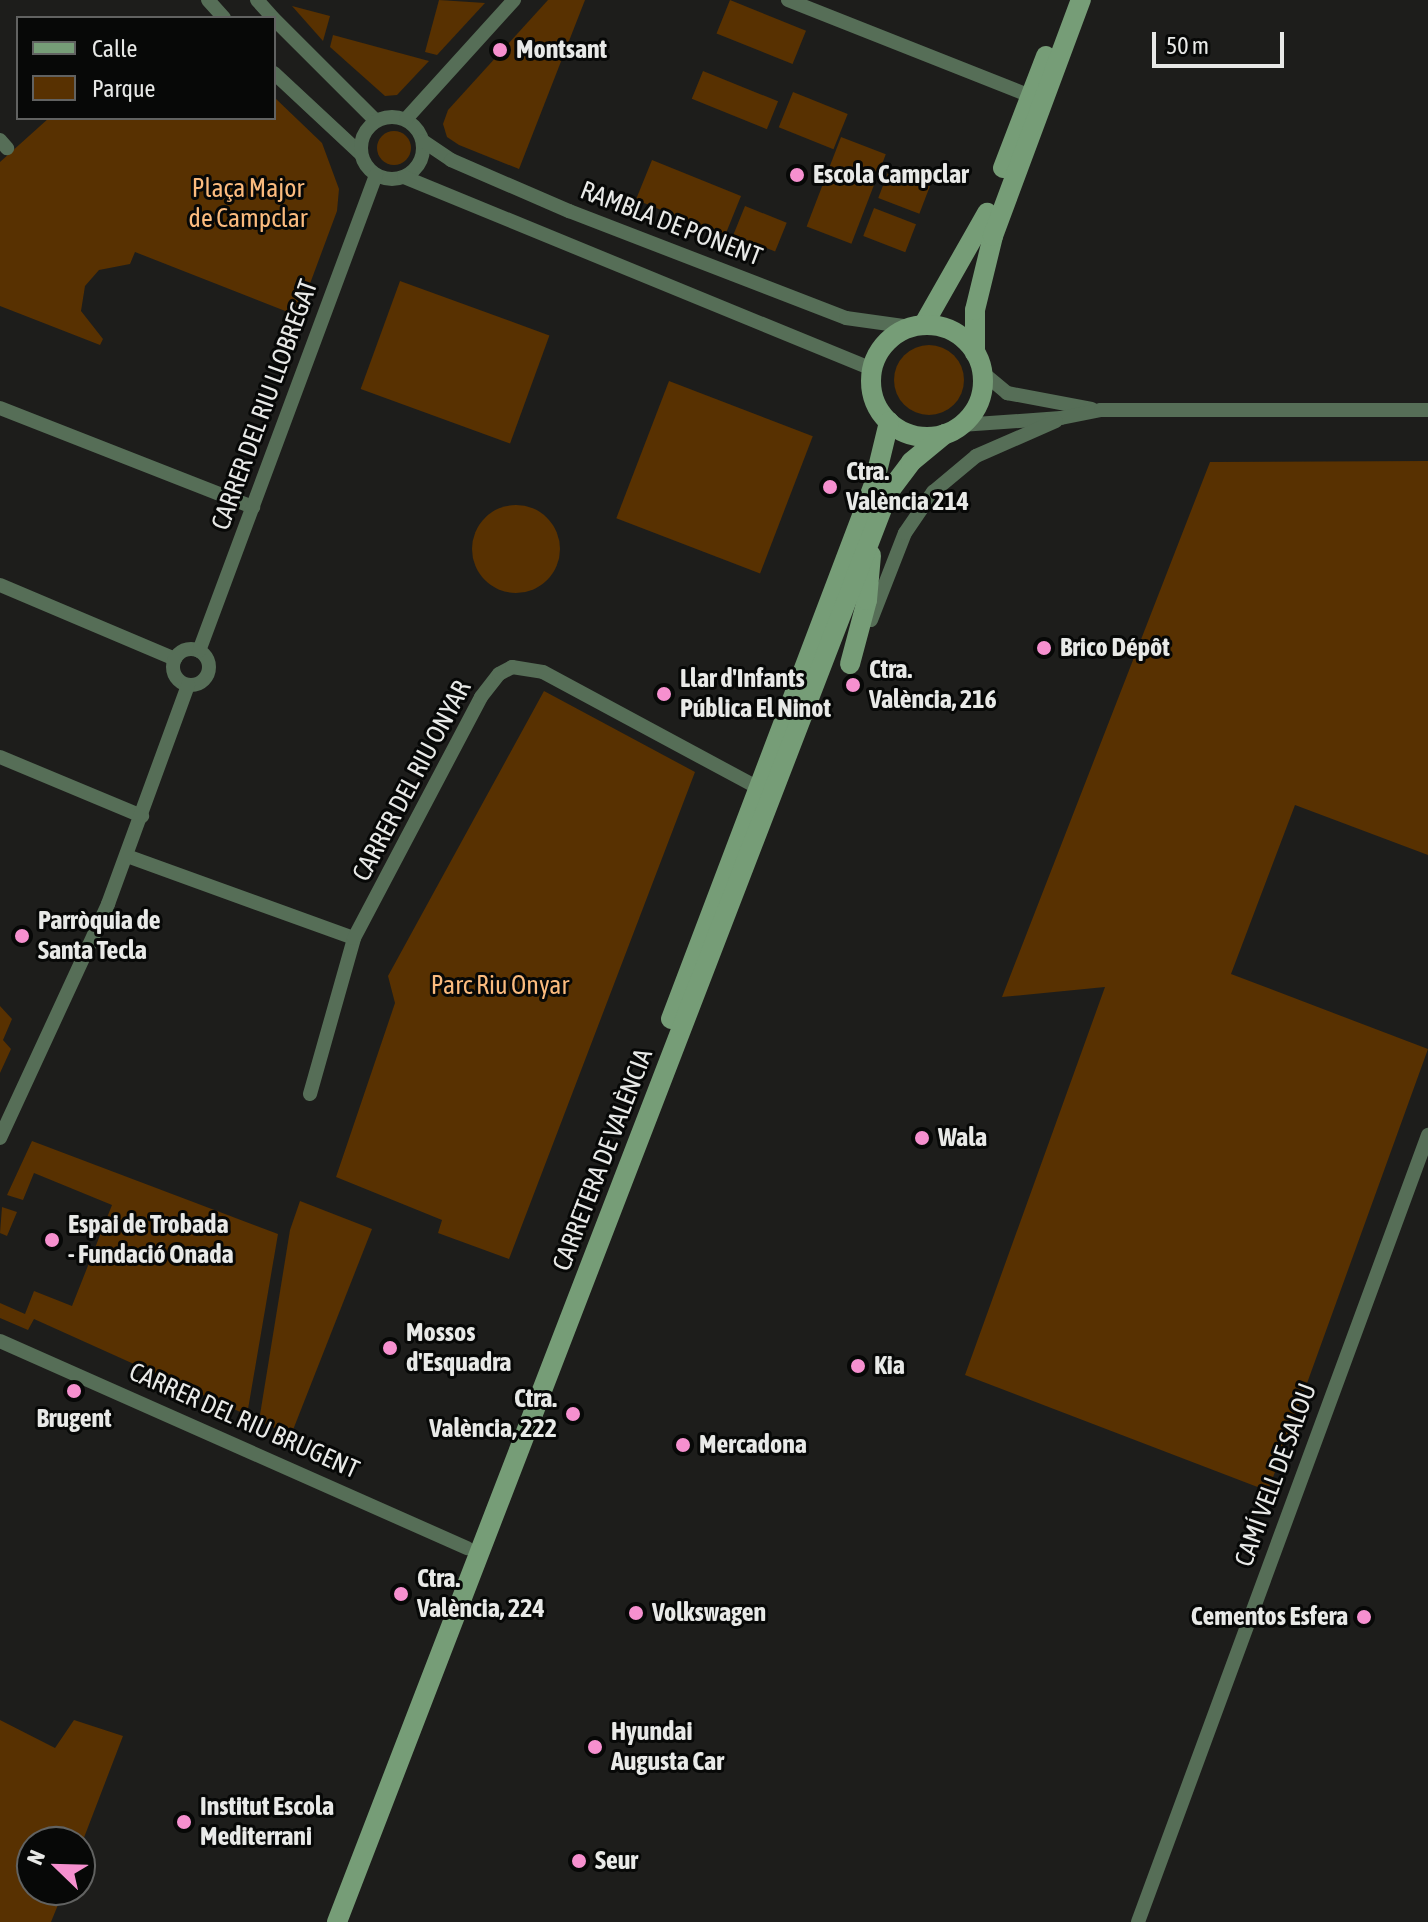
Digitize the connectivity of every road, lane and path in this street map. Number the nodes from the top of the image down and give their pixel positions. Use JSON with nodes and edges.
{"nodes":[{"id":1,"x":208,"y":0,"type":"edge"},
{"id":2,"x":257,"y":0,"type":"edge"},
{"id":3,"x":514,"y":0,"type":"edge"},
{"id":4,"x":788,"y":0,"type":"edge"},
{"id":5,"x":1067,"y":0,"type":"edge"},
{"id":6,"x":1081,"y":0,"type":"edge"},
{"id":7,"x":222,"y":16,"type":"edge"},
{"id":8,"x":271,"y":16,"type":"edge"},
{"id":9,"x":276,"y":21,"type":"edge"},
{"id":10,"x":276,"y":75,"type":"edge"},
{"id":11,"x":1030,"y":96,"type":"junction"},
{"id":12,"x":406,"y":119,"type":"junction"},
{"id":13,"x":376,"y":121,"type":"junction"},
{"id":14,"x":423,"y":141,"type":"junction"},
{"id":15,"x":361,"y":154,"type":"junction"},
{"id":16,"x":376,"y":175,"type":"junction"},
{"id":17,"x":404,"y":177,"type":"junction"},
{"id":18,"x":917,"y":326,"type":"junction"},
{"id":19,"x":978,"y":362,"type":"junction"},
{"id":20,"x":872,"y":369,"type":"junction"},
{"id":21,"x":0,"y":408,"type":"edge"},
{"id":22,"x":1101,"y":410,"type":"junction"},
{"id":23,"x":1428,"y":410,"type":"edge"},
{"id":24,"x":1061,"y":418,"type":"junction"},
{"id":25,"x":889,"y":422,"type":"junction"},
{"id":26,"x":953,"y":429,"type":"junction"},
{"id":27,"x":253,"y":507,"type":"junction"},
{"id":28,"x":869,"y":543,"type":"junction"},
{"id":29,"x":0,"y":585,"type":"edge"},
{"id":30,"x":199,"y":651,"type":"junction"},
{"id":31,"x":175,"y":659,"type":"junction"},
{"id":32,"x":850,"y":664,"type":"joint"},
{"id":33,"x":188,"y":685,"type":"junction"},
{"id":34,"x":0,"y":757,"type":"edge"},
{"id":35,"x":757,"y":787,"type":"junction"},
{"id":36,"x":142,"y":816,"type":"junction"},
{"id":37,"x":127,"y":856,"type":"junction"},
{"id":38,"x":354,"y":938,"type":"junction"},
{"id":39,"x":310,"y":1094,"type":"dead end"},
{"id":40,"x":1428,"y":1135,"type":"edge"},
{"id":41,"x":0,"y":1138,"type":"edge"},
{"id":42,"x":0,"y":1341,"type":"edge"},
{"id":43,"x":467,"y":1548,"type":"junction"},
{"id":44,"x":322,"y":1922,"type":"edge"},
{"id":45,"x":337,"y":1922,"type":"edge"},
{"id":46,"x":1138,"y":1922,"type":"edge"}],
"edges":[{"from":1,"to":7,"type":"street"},
{"from":2,"to":8,"type":"street"},
{"from":3,"to":12,"type":"street"},
{"from":4,"to":11,"type":"street"},
{"from":5,"to":11,"type":"main road"},
{"from":6,"to":19,"type":"main road"},
{"from":9,"to":13,"type":"street"},
{"from":10,"to":15,"type":"street"},
{"from":11,"to":18,"type":"main road"},
{"from":12,"to":13,"type":"street"},
{"from":12,"to":14,"type":"street"},
{"from":13,"to":15,"type":"street"},
{"from":14,"to":17,"type":"street"},
{"from":14,"to":18,"type":"street","name":"RAMBLA DE PONENT"},
{"from":15,"to":16,"type":"street"},
{"from":16,"to":17,"type":"street"},
{"from":16,"to":27,"type":"street","name":"CARRER DEL RIU LLOBREGAT"},
{"from":17,"to":20,"type":"street"},
{"from":18,"to":19,"type":"main road"},
{"from":18,"to":20,"type":"main road"},
{"from":19,"to":22,"type":"street"},
{"from":19,"to":26,"type":"main road"},
{"from":20,"to":25,"type":"main road"},
{"from":21,"to":27,"type":"street"},
{"from":22,"to":23,"type":"street"},
{"from":22,"to":24,"type":"street"},
{"from":24,"to":26,"type":"street"},
{"from":24,"to":32,"type":"street"},
{"from":25,"to":26,"type":"main road"},
{"from":25,"to":35,"type":"main road","name":"CARRETERA DE VALÈNCIA"},
{"from":26,"to":28,"type":"main road","name":"CARRETERA DE VALÈNCIA"},
{"from":27,"to":30,"type":"street","name":"CARRER DEL RIU LLOBREGAT"},
{"from":28,"to":32,"type":"main road"},
{"from":28,"to":45,"type":"main road","name":"CARRETERA DE VALÈNCIA"},
{"from":29,"to":31,"type":"street"},
{"from":30,"to":31,"type":"street"},
{"from":30,"to":33,"type":"street"},
{"from":31,"to":33,"type":"street"},
{"from":33,"to":36,"type":"street"},
{"from":34,"to":36,"type":"street"},
{"from":35,"to":38,"type":"street","name":"CARRER DEL RIU ONYAR"},
{"from":35,"to":43,"type":"main road","name":"CARRETERA DE VALÈNCIA"},
{"from":36,"to":37,"type":"street"},
{"from":37,"to":38,"type":"street"},
{"from":37,"to":41,"type":"street"},
{"from":38,"to":39,"type":"street","name":"CARRER DEL RIU ONYAR"},
{"from":40,"to":46,"type":"street","name":"CAMÍ VELL DE SALOU"},
{"from":42,"to":43,"type":"street","name":"CARRER DEL RIU BRUGENT"},
{"from":43,"to":44,"type":"main road","name":"CARRETERA DE VALÈNCIA"}]}
